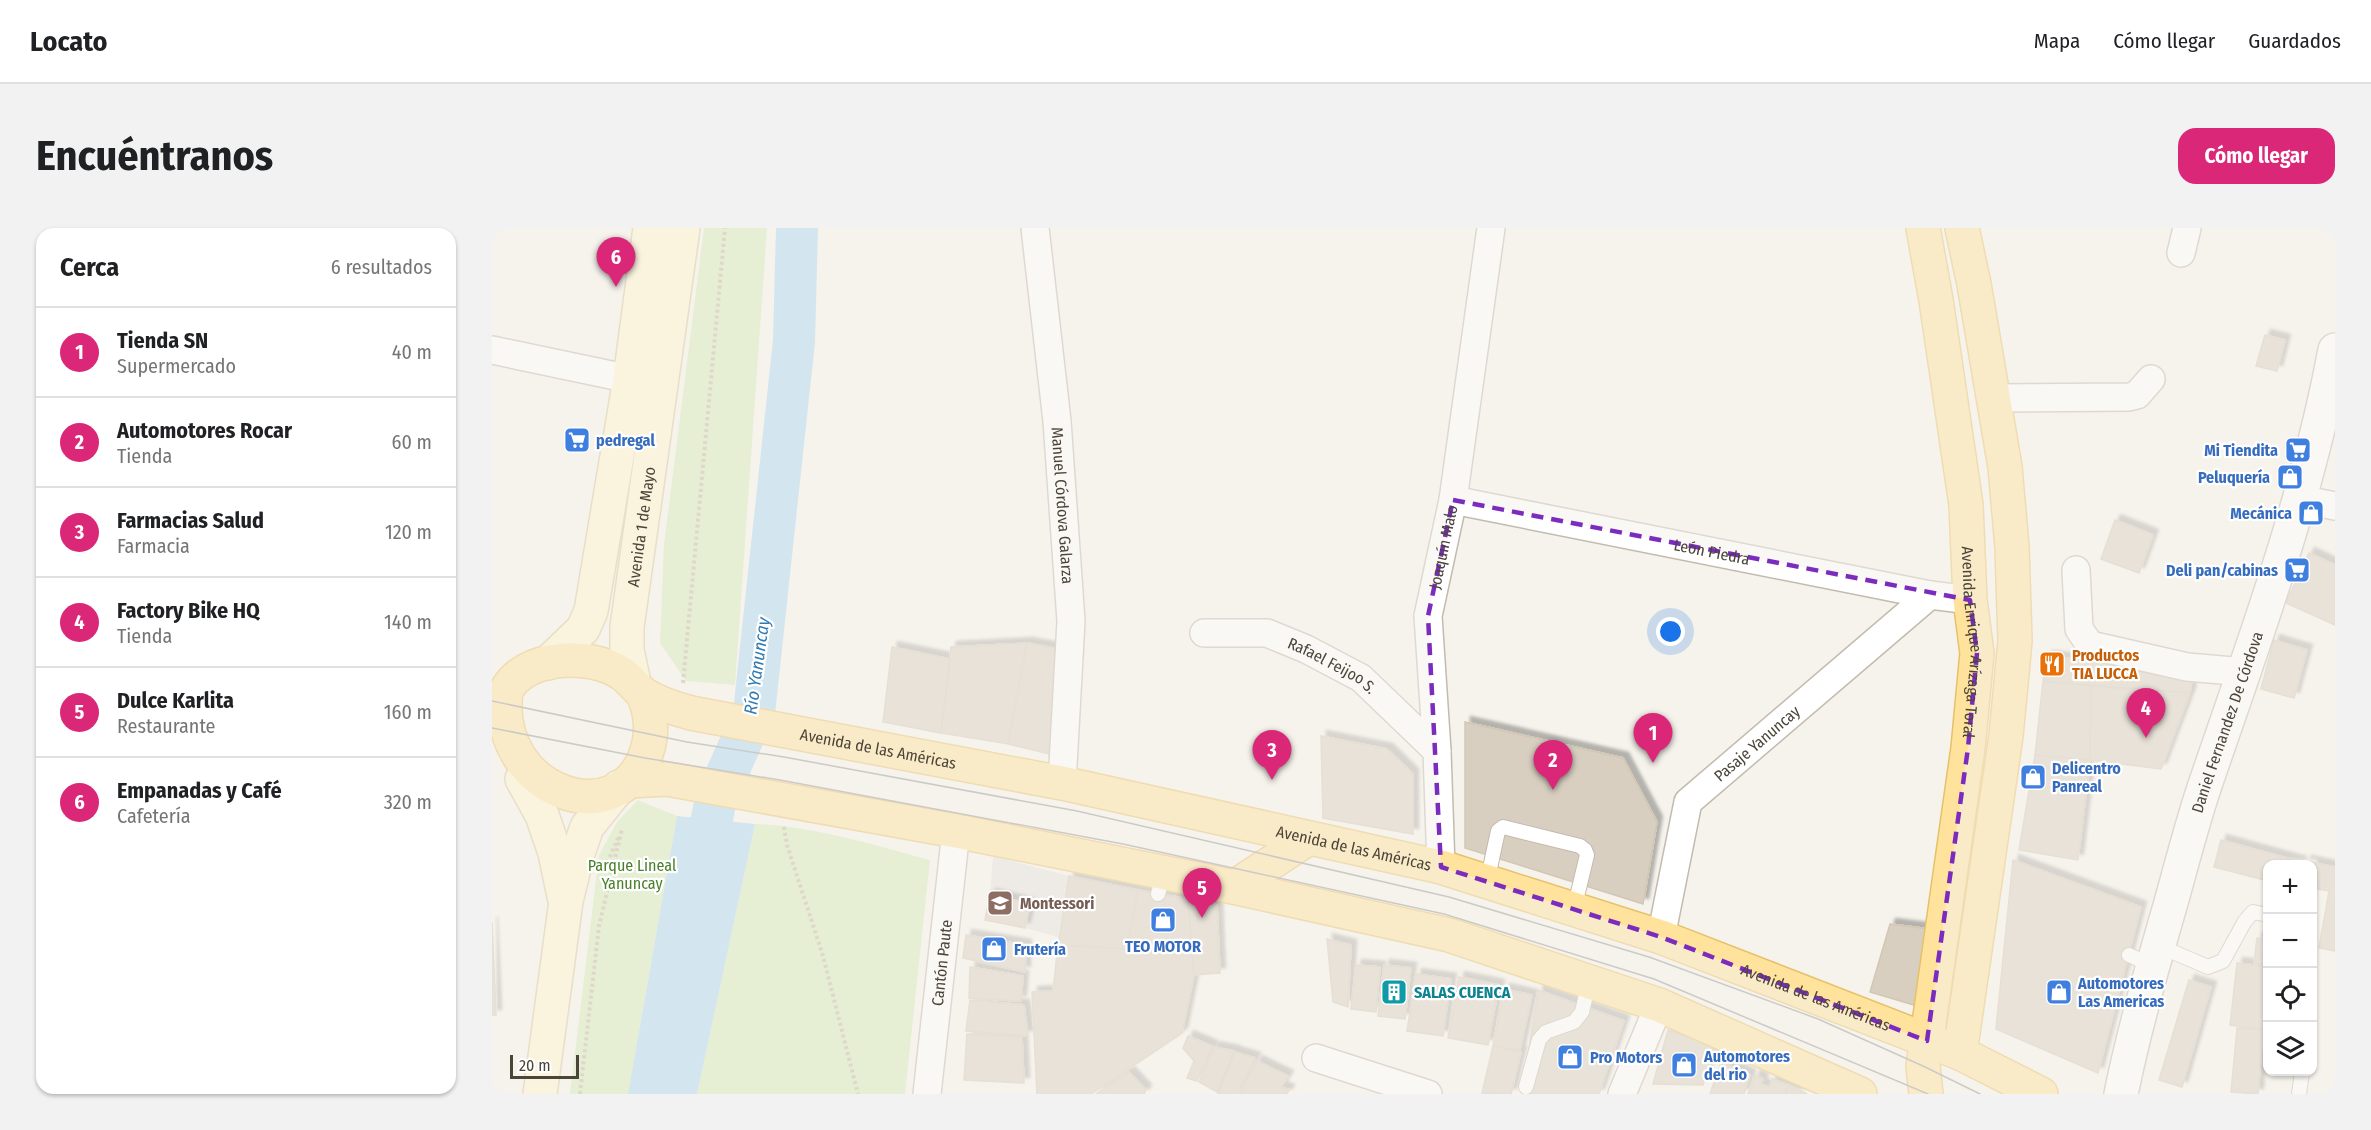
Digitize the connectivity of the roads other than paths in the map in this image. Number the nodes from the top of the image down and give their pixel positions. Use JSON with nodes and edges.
{"nodes":[{"id":1,"x":650,"y":228,"type":"edge"},
{"id":2,"x":683,"y":228,"type":"edge"},
{"id":3,"x":1035,"y":228,"type":"edge"},
{"id":4,"x":1491,"y":228,"type":"edge"},
{"id":5,"x":1923,"y":228,"type":"edge"},
{"id":6,"x":1962,"y":228,"type":"edge"},
{"id":7,"x":492,"y":350,"type":"edge"},
{"id":8,"x":2335,"y":350,"type":"edge"},
{"id":9,"x":630,"y":379,"type":"junction"},
{"id":10,"x":2151,"y":379,"type":"dead end"},
{"id":11,"x":1992,"y":399,"type":"junction"},
{"id":12,"x":2300,"y":499,"type":"junction"},
{"id":13,"x":1453,"y":500,"type":"junction"},
{"id":14,"x":2335,"y":506,"type":"edge"},
{"id":15,"x":2076,"y":570,"type":"dead end"},
{"id":16,"x":1930,"y":595,"type":"junction"},
{"id":17,"x":1970,"y":600,"type":"junction"},
{"id":18,"x":1204,"y":633,"type":"dead end"},
{"id":19,"x":548,"y":663,"type":"junction"},
{"id":20,"x":2245,"y":672,"type":"junction"},
{"id":21,"x":502,"y":679,"type":"edge"},
{"id":22,"x":638,"y":688,"type":"junction"},
{"id":23,"x":1437,"y":751,"type":"junction"},
{"id":24,"x":497,"y":752,"type":"edge"},
{"id":25,"x":522,"y":779,"type":"junction"},
{"id":26,"x":1062,"y":783,"type":"junction"},
{"id":27,"x":624,"y":784,"type":"junction"},
{"id":28,"x":956,"y":831,"type":"junction"},
{"id":29,"x":1309,"y":838,"type":"junction"},
{"id":30,"x":1441,"y":867,"type":"junction"},
{"id":31,"x":1487,"y":882,"type":"junction"},
{"id":32,"x":1234,"y":887,"type":"junction"},
{"id":33,"x":566,"y":901,"type":"junction"},
{"id":34,"x":1574,"y":910,"type":"junction"},
{"id":35,"x":2263,"y":914,"type":"edge"},
{"id":36,"x":1661,"y":938,"type":"junction"},
{"id":37,"x":2147,"y":956,"type":"junction"},
{"id":38,"x":1588,"y":982,"type":"junction"},
{"id":39,"x":1659,"y":1005,"type":"junction"},
{"id":40,"x":1927,"y":1041,"type":"junction"},
{"id":41,"x":1960,"y":1053,"type":"junction"},
{"id":42,"x":1316,"y":1058,"type":"dead end"},
{"id":43,"x":2301,"y":1076,"type":"edge"},
{"id":44,"x":1526,"y":1086,"type":"dead end"},
{"id":45,"x":540,"y":1094,"type":"edge"},
{"id":46,"x":927,"y":1094,"type":"edge"},
{"id":47,"x":1428,"y":1094,"type":"edge"},
{"id":48,"x":1622,"y":1094,"type":"edge"},
{"id":49,"x":1860,"y":1094,"type":"edge"},
{"id":50,"x":1926,"y":1094,"type":"edge"},
{"id":51,"x":2041,"y":1094,"type":"edge"},
{"id":52,"x":2121,"y":1094,"type":"edge"},
{"id":53,"x":2300,"y":1094,"type":"edge"}],
"edges":[{"from":1,"to":9,"type":"main road","name":"Avenida 1 de Mayo"},
{"from":2,"to":22,"type":"main road","name":"Avenida 1 de Mayo"},
{"from":3,"to":26,"type":"street","name":"Manuel Córdova Galarza"},
{"from":4,"to":13,"type":"street","name":"Joaquín Malo"},
{"from":5,"to":17,"type":"main road","name":"Avenida Enrique Arízaga Toral"},
{"from":6,"to":11,"type":"main road"},
{"from":7,"to":9,"type":"street"},
{"from":8,"to":12,"type":"street","name":"Daniel Fernandez De Córdova"},
{"from":9,"to":19,"type":"main road","name":"Avenida 1 de Mayo"},
{"from":10,"to":11,"type":"street"},
{"from":11,"to":41,"type":"main road"},
{"from":12,"to":14,"type":"street"},
{"from":12,"to":20,"type":"street","name":"Daniel Fernandez De Córdova"},
{"from":13,"to":16,"type":"street","name":"León Piedra"},
{"from":13,"to":23,"type":"street","name":"Joaquín Malo"},
{"from":15,"to":20,"type":"street"},
{"from":16,"to":17,"type":"street","name":"León Piedra"},
{"from":16,"to":36,"type":"street","name":"Pasaje Yanuncay"},
{"from":17,"to":40,"type":"main road","name":"Avenida Enrique Arízaga Toral"},
{"from":18,"to":23,"type":"street","name":"Rafael Feijoo S."},
{"from":19,"to":21,"type":"main road","name":"Avenida de las Américas"},
{"from":19,"to":22,"type":"main road","name":"Avenida de las Américas"},
{"from":20,"to":37,"type":"street","name":"Daniel Fernandez De Córdova"},
{"from":21,"to":24,"type":"main road","name":"Avenida de las Américas"},
{"from":22,"to":26,"type":"main road","name":"Avenida de las Américas"},
{"from":22,"to":27,"type":"main road"},
{"from":23,"to":30,"type":"street","name":"Joaquín Malo"},
{"from":24,"to":25,"type":"main road","name":"Avenida de las Américas"},
{"from":25,"to":27,"type":"main road","name":"Avenida de las Américas"},
{"from":25,"to":33,"type":"main road"},
{"from":26,"to":29,"type":"main road","name":"Avenida de las Américas"},
{"from":27,"to":28,"type":"main road","name":"Avenida de las Américas"},
{"from":27,"to":33,"type":"main road"},
{"from":28,"to":32,"type":"main road","name":"Avenida de las Américas"},
{"from":28,"to":46,"type":"street","name":"Cantón Paute"},
{"from":29,"to":30,"type":"main road","name":"Avenida de las Américas"},
{"from":29,"to":32,"type":"main road"},
{"from":30,"to":31,"type":"main road","name":"Avenida de las Américas"},
{"from":31,"to":34,"type":"main road","name":"Avenida de las Américas"},
{"from":31,"to":34,"type":"lane"},
{"from":32,"to":38,"type":"main road","name":"Avenida de las Américas"},
{"from":33,"to":45,"type":"main road"},
{"from":34,"to":36,"type":"main road","name":"Avenida de las Américas"},
{"from":35,"to":37,"type":"lane"},
{"from":36,"to":40,"type":"main road","name":"Avenida de las Américas"},
{"from":37,"to":52,"type":"street","name":"Daniel Fernandez De Córdova"},
{"from":38,"to":39,"type":"main road","name":"Avenida de las Américas"},
{"from":38,"to":44,"type":"lane"},
{"from":39,"to":48,"type":"street"},
{"from":39,"to":49,"type":"main road","name":"Avenida de las Américas"},
{"from":40,"to":41,"type":"main road","name":"Avenida de las Américas"},
{"from":40,"to":50,"type":"main road","name":"Avenida Enrique Arízaga Toral"},
{"from":41,"to":51,"type":"main road","name":"Avenida de las Américas"},
{"from":42,"to":47,"type":"street"},
{"from":43,"to":53,"type":"lane"}]}
